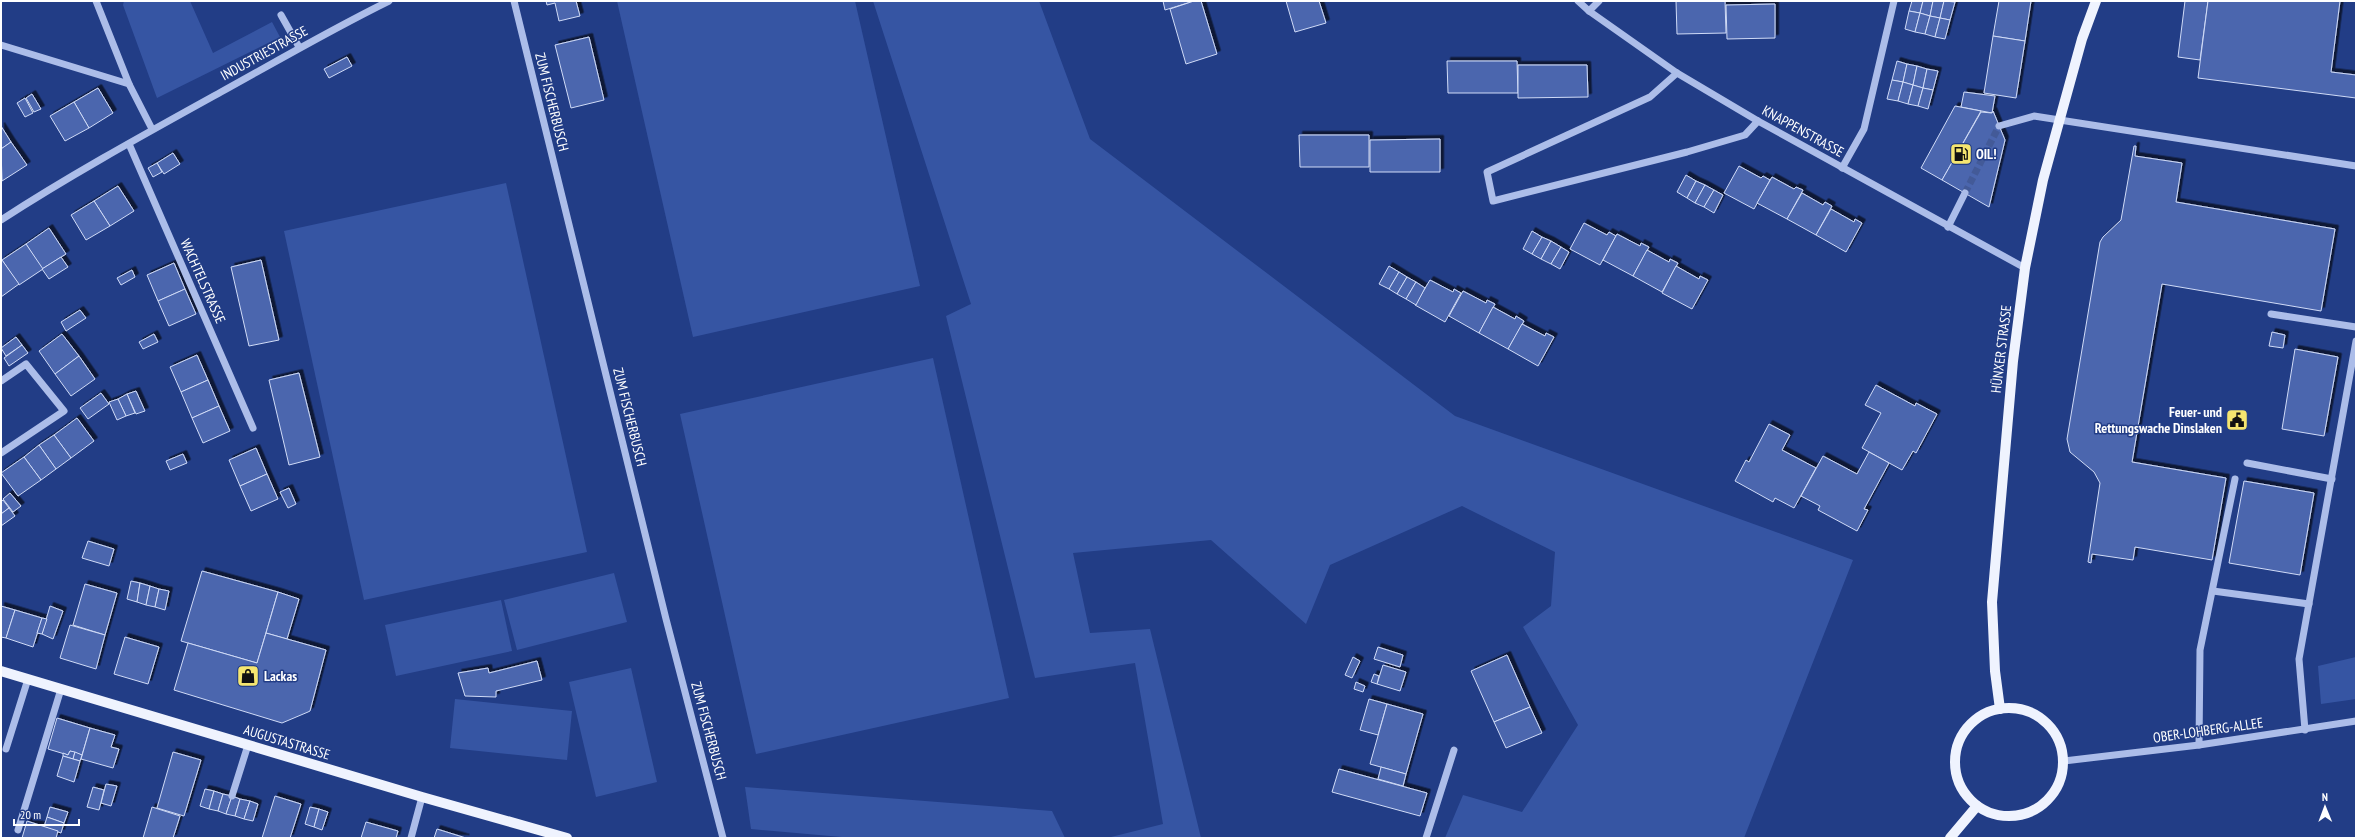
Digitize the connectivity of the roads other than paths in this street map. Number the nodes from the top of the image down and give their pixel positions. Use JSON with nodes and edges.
{"nodes":[{"id":1,"x":96,"y":1,"type":"edge"},
{"id":2,"x":389,"y":1,"type":"edge"},
{"id":3,"x":514,"y":1,"type":"edge"},
{"id":4,"x":1578,"y":1,"type":"edge"},
{"id":5,"x":1599,"y":1,"type":"edge"},
{"id":6,"x":1894,"y":1,"type":"edge"},
{"id":7,"x":2096,"y":1,"type":"edge"},
{"id":8,"x":1589,"y":11,"type":"junction"},
{"id":9,"x":281,"y":15,"type":"dead end"},
{"id":10,"x":1,"y":45,"type":"edge"},
{"id":11,"x":300,"y":47,"type":"junction"},
{"id":12,"x":1677,"y":73,"type":"junction"},
{"id":13,"x":129,"y":84,"type":"junction"},
{"id":14,"x":2060,"y":120,"type":"junction"},
{"id":15,"x":1758,"y":121,"type":"junction"},
{"id":16,"x":1999,"y":126,"type":"dead end"},
{"id":17,"x":152,"y":129,"type":"junction"},
{"id":18,"x":129,"y":144,"type":"junction"},
{"id":19,"x":2356,"y":166,"type":"edge"},
{"id":20,"x":1842,"y":168,"type":"junction"},
{"id":21,"x":1965,"y":193,"type":"tunnel mouth"},
{"id":22,"x":1,"y":220,"type":"edge"},
{"id":23,"x":1948,"y":226,"type":"junction"},
{"id":24,"x":2025,"y":268,"type":"junction"},
{"id":25,"x":2271,"y":314,"type":"dead end"},
{"id":26,"x":2356,"y":327,"type":"edge"},
{"id":27,"x":2356,"y":340,"type":"edge"},
{"id":28,"x":1,"y":381,"type":"edge"},
{"id":29,"x":253,"y":428,"type":"dead end"},
{"id":30,"x":1,"y":453,"type":"edge"},
{"id":31,"x":2247,"y":463,"type":"dead end"},
{"id":32,"x":2235,"y":479,"type":"dead end"},
{"id":33,"x":2332,"y":479,"type":"junction"},
{"id":34,"x":2213,"y":591,"type":"junction"},
{"id":35,"x":2309,"y":604,"type":"junction"},
{"id":36,"x":1,"y":671,"type":"edge"},
{"id":37,"x":28,"y":679,"type":"junction"},
{"id":38,"x":61,"y":689,"type":"junction"},
{"id":39,"x":2000,"y":709,"type":"junction"},
{"id":40,"x":2356,"y":722,"type":"edge"},
{"id":41,"x":2305,"y":730,"type":"junction"},
{"id":42,"x":248,"y":745,"type":"junction"},
{"id":43,"x":2199,"y":745,"type":"junction"},
{"id":44,"x":6,"y":749,"type":"dead end"},
{"id":45,"x":1454,"y":750,"type":"dead end"},
{"id":46,"x":2064,"y":761,"type":"junction"},
{"id":47,"x":232,"y":796,"type":"dead end"},
{"id":48,"x":422,"y":797,"type":"junction"},
{"id":49,"x":1977,"y":806,"type":"junction"},
{"id":50,"x":18,"y":830,"type":"dead end"},
{"id":51,"x":411,"y":838,"type":"edge"},
{"id":52,"x":567,"y":838,"type":"edge"},
{"id":53,"x":723,"y":838,"type":"edge"},
{"id":54,"x":1426,"y":838,"type":"edge"},
{"id":55,"x":1950,"y":838,"type":"edge"}],
"edges":[{"from":1,"to":13,"type":"street"},
{"from":2,"to":11,"type":"street","name":"INDUSTRIESTRASSE"},
{"from":3,"to":53,"type":"street","name":"ZUM FISCHERBUSCH"},
{"from":4,"to":8,"type":"street","name":"KNAPPENSTRASSE"},
{"from":5,"to":8,"type":"street"},
{"from":6,"to":20,"type":"street"},
{"from":7,"to":14,"type":"main road","name":"HÜNXER STRASSE"},
{"from":8,"to":12,"type":"street","name":"KNAPPENSTRASSE"},
{"from":9,"to":11,"type":"street"},
{"from":10,"to":13,"type":"street"},
{"from":11,"to":17,"type":"street","name":"INDUSTRIESTRASSE"},
{"from":12,"to":15,"type":"street","name":"KNAPPENSTRASSE"},
{"from":12,"to":15,"type":"street"},
{"from":13,"to":17,"type":"street"},
{"from":14,"to":16,"type":"street"},
{"from":14,"to":19,"type":"street"},
{"from":14,"to":24,"type":"main road","name":"HÜNXER STRASSE"},
{"from":15,"to":20,"type":"street","name":"KNAPPENSTRASSE"},
{"from":17,"to":18,"type":"street","name":"INDUSTRIESTRASSE"},
{"from":18,"to":22,"type":"street","name":"INDUSTRIESTRASSE"},
{"from":18,"to":29,"type":"street","name":"WACHTELSTRASSE"},
{"from":20,"to":23,"type":"street","name":"KNAPPENSTRASSE"},
{"from":21,"to":23,"type":"street"},
{"from":23,"to":24,"type":"street","name":"KNAPPENSTRASSE"},
{"from":24,"to":39,"type":"main road","name":"HÜNXER STRASSE"},
{"from":25,"to":26,"type":"street"},
{"from":27,"to":33,"type":"street"},
{"from":28,"to":30,"type":"street"},
{"from":31,"to":33,"type":"street"},
{"from":32,"to":34,"type":"street"},
{"from":33,"to":35,"type":"street"},
{"from":34,"to":35,"type":"street"},
{"from":34,"to":43,"type":"street"},
{"from":35,"to":41,"type":"street"},
{"from":36,"to":37,"type":"main road","name":"AUGUSTASTRASSE"},
{"from":37,"to":38,"type":"main road","name":"AUGUSTASTRASSE"},
{"from":37,"to":44,"type":"street"},
{"from":38,"to":42,"type":"main road","name":"AUGUSTASTRASSE"},
{"from":38,"to":50,"type":"street"},
{"from":39,"to":46,"type":"main road"},
{"from":39,"to":49,"type":"main road"},
{"from":40,"to":41,"type":"street","name":"OBER-LOHBERG-ALLEE"},
{"from":41,"to":43,"type":"street","name":"OBER-LOHBERG-ALLEE"},
{"from":42,"to":47,"type":"street"},
{"from":42,"to":48,"type":"main road","name":"AUGUSTASTRASSE"},
{"from":43,"to":46,"type":"street","name":"OBER-LOHBERG-ALLEE"},
{"from":45,"to":54,"type":"street"},
{"from":46,"to":49,"type":"main road"},
{"from":48,"to":51,"type":"street"},
{"from":48,"to":52,"type":"main road","name":"AUGUSTASTRASSE"},
{"from":49,"to":55,"type":"main road"}]}
